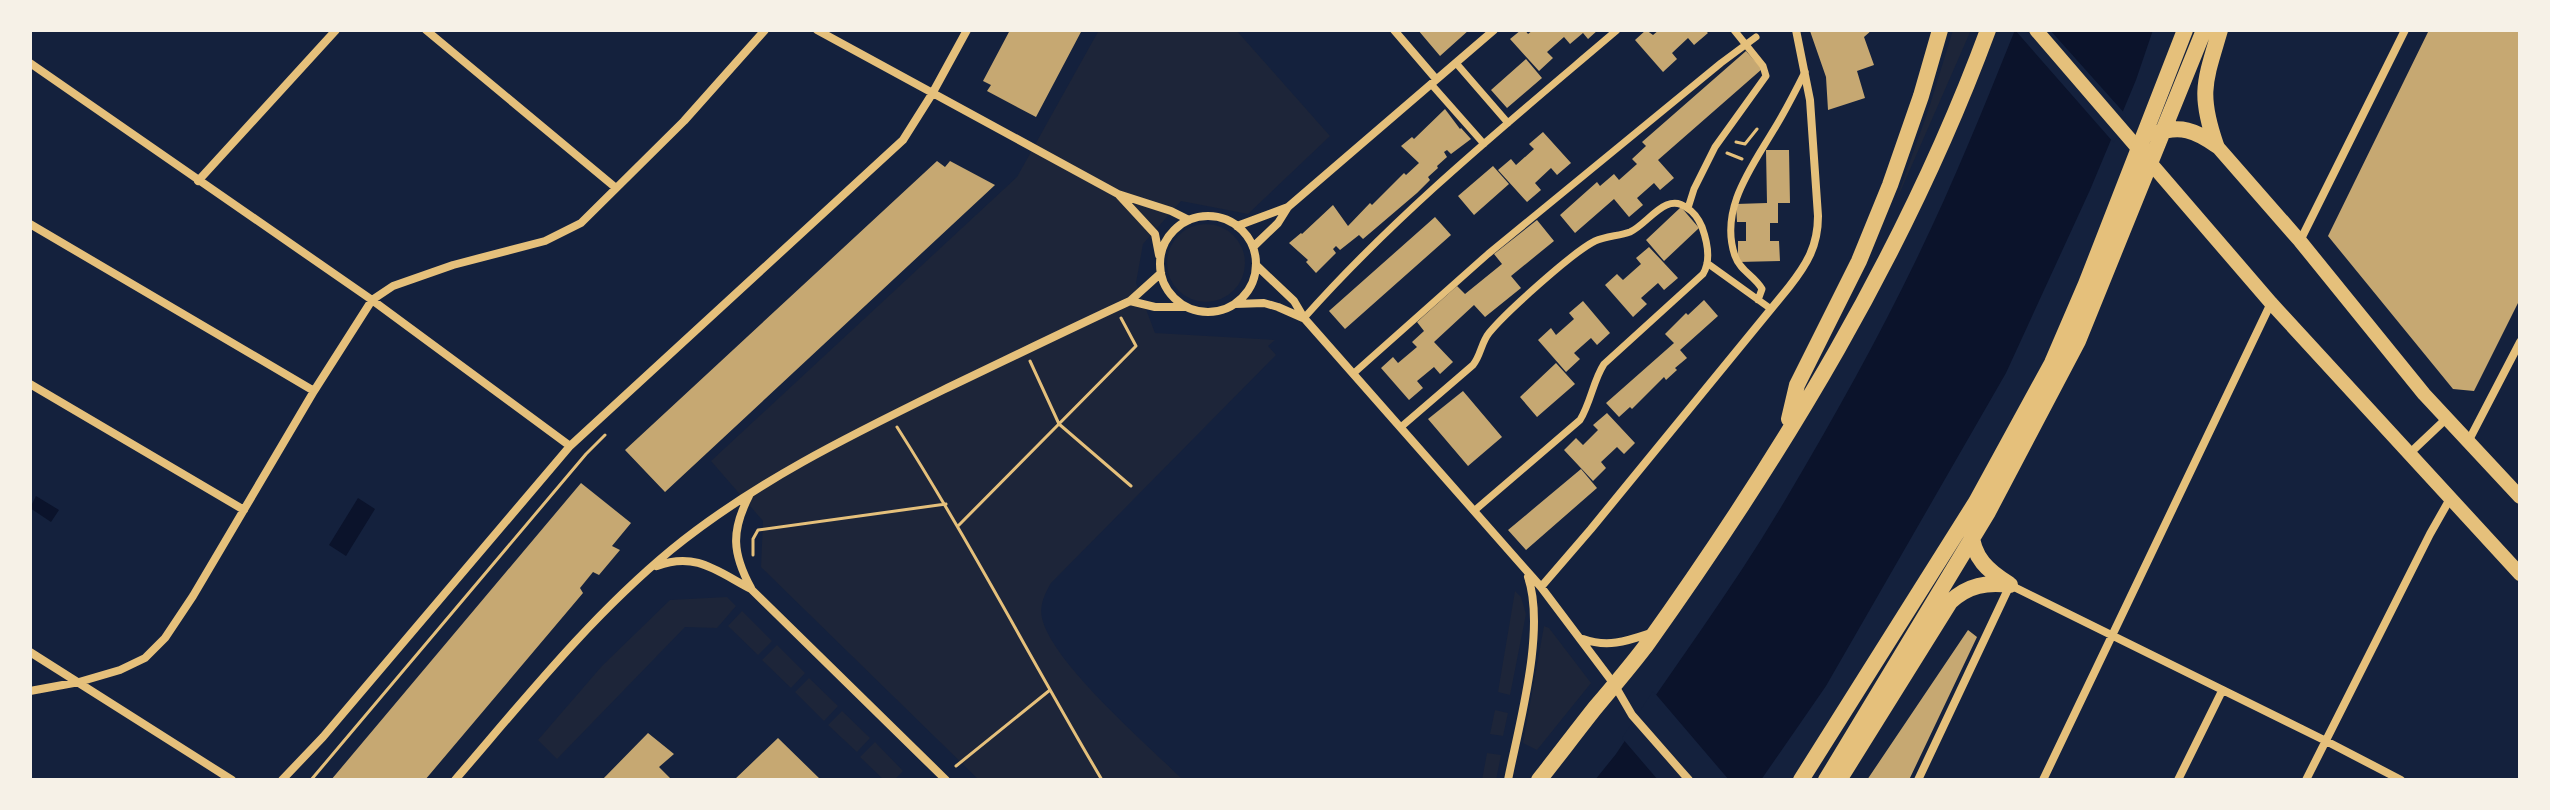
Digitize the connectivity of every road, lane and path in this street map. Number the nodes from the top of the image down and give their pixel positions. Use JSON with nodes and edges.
{"nodes":[{"id":1,"x":336,"y":30,"type":"edge"},
{"id":2,"x":426,"y":30,"type":"edge"},
{"id":3,"x":765,"y":30,"type":"edge"},
{"id":4,"x":817,"y":30,"type":"edge"},
{"id":5,"x":967,"y":30,"type":"edge"},
{"id":6,"x":1394,"y":30,"type":"edge"},
{"id":7,"x":1494,"y":30,"type":"edge"},
{"id":8,"x":1617,"y":30,"type":"edge"},
{"id":9,"x":1734,"y":30,"type":"edge"},
{"id":10,"x":1796,"y":30,"type":"edge"},
{"id":11,"x":1940,"y":30,"type":"edge"},
{"id":12,"x":1988,"y":30,"type":"edge"},
{"id":13,"x":2036,"y":30,"type":"edge"},
{"id":14,"x":2185,"y":30,"type":"edge"},
{"id":15,"x":2204,"y":30,"type":"edge"},
{"id":16,"x":2220,"y":30,"type":"edge"},
{"id":17,"x":2405,"y":30,"type":"edge"},
{"id":18,"x":1756,"y":37,"type":"dead end"},
{"id":19,"x":1747,"y":44,"type":"junction"},
{"id":20,"x":30,"y":63,"type":"edge"},
{"id":21,"x":1456,"y":63,"type":"junction"},
{"id":22,"x":1806,"y":71,"type":"junction"},
{"id":23,"x":1434,"y":82,"type":"junction"},
{"id":24,"x":932,"y":94,"type":"junction"},
{"id":25,"x":1508,"y":123,"type":"junction"},
{"id":26,"x":1757,"y":128,"type":"dead end"},
{"id":27,"x":2162,"y":131,"type":"junction"},
{"id":28,"x":1724,"y":136,"type":"junction"},
{"id":29,"x":2143,"y":139,"type":"junction"},
{"id":30,"x":1484,"y":144,"type":"junction"},
{"id":31,"x":2216,"y":145,"type":"junction"},
{"id":32,"x":1715,"y":147,"type":"junction"},
{"id":33,"x":1753,"y":164,"type":"junction"},
{"id":34,"x":198,"y":181,"type":"junction"},
{"id":35,"x":616,"y":188,"type":"junction"},
{"id":36,"x":1118,"y":194,"type":"junction"},
{"id":37,"x":1288,"y":207,"type":"junction"},
{"id":38,"x":1688,"y":208,"type":"junction"},
{"id":39,"x":1189,"y":220,"type":"junction"},
{"id":40,"x":30,"y":224,"type":"edge"},
{"id":41,"x":1237,"y":226,"type":"junction"},
{"id":42,"x":2300,"y":241,"type":"junction"},
{"id":43,"x":1253,"y":247,"type":"junction"},
{"id":44,"x":1160,"y":261,"type":"junction"},
{"id":45,"x":1707,"y":263,"type":"junction"},
{"id":46,"x":1256,"y":265,"type":"junction"},
{"id":47,"x":1161,"y":273,"type":"junction"},
{"id":48,"x":372,"y":300,"type":"junction"},
{"id":49,"x":1758,"y":300,"type":"junction"},
{"id":50,"x":1130,"y":301,"type":"junction"},
{"id":51,"x":2271,"y":303,"type":"junction"},
{"id":52,"x":1235,"y":304,"type":"junction"},
{"id":53,"x":1185,"y":306,"type":"junction"},
{"id":54,"x":1116,"y":308,"type":"junction"},
{"id":55,"x":1771,"y":309,"type":"junction"},
{"id":56,"x":1304,"y":318,"type":"junction"},
{"id":57,"x":2520,"y":342,"type":"edge"},
{"id":58,"x":1025,"y":351,"type":"junction"},
{"id":59,"x":1354,"y":373,"type":"junction"},
{"id":60,"x":30,"y":384,"type":"edge"},
{"id":61,"x":314,"y":391,"type":"junction"},
{"id":62,"x":890,"y":416,"type":"junction"},
{"id":63,"x":2447,"y":418,"type":"junction"},
{"id":64,"x":1059,"y":424,"type":"junction"},
{"id":65,"x":613,"y":427,"type":"dead end"},
{"id":66,"x":1401,"y":427,"type":"junction"},
{"id":67,"x":1786,"y":433,"type":"junction"},
{"id":68,"x":2468,"y":442,"type":"junction"},
{"id":69,"x":570,"y":446,"type":"junction"},
{"id":70,"x":2410,"y":453,"type":"junction"},
{"id":71,"x":1131,"y":486,"type":"dead end"},
{"id":72,"x":751,"y":492,"type":"junction"},
{"id":73,"x":2451,"y":497,"type":"junction"},
{"id":74,"x":2520,"y":497,"type":"edge"},
{"id":75,"x":1976,"y":502,"type":"junction"},
{"id":76,"x":946,"y":504,"type":"junction"},
{"id":77,"x":244,"y":510,"type":"junction"},
{"id":78,"x":1474,"y":511,"type":"junction"},
{"id":79,"x":957,"y":527,"type":"junction"},
{"id":80,"x":1972,"y":538,"type":"junction"},
{"id":81,"x":753,"y":561,"type":"dead end"},
{"id":82,"x":648,"y":569,"type":"junction"},
{"id":83,"x":1527,"y":573,"type":"junction"},
{"id":84,"x":2520,"y":574,"type":"edge"},
{"id":85,"x":2010,"y":585,"type":"junction"},
{"id":86,"x":1541,"y":587,"type":"junction"},
{"id":87,"x":751,"y":589,"type":"junction"},
{"id":88,"x":1656,"y":631,"type":"junction"},
{"id":89,"x":2110,"y":636,"type":"junction"},
{"id":90,"x":1581,"y":638,"type":"junction"},
{"id":91,"x":30,"y":652,"type":"edge"},
{"id":92,"x":79,"y":682,"type":"junction"},
{"id":93,"x":1614,"y":684,"type":"junction"},
{"id":94,"x":1050,"y":690,"type":"junction"},
{"id":95,"x":30,"y":691,"type":"edge"},
{"id":96,"x":2222,"y":691,"type":"junction"},
{"id":97,"x":2326,"y":741,"type":"junction"},
{"id":98,"x":956,"y":766,"type":"dead end"},
{"id":99,"x":232,"y":780,"type":"edge"},
{"id":100,"x":282,"y":780,"type":"edge"},
{"id":101,"x":311,"y":780,"type":"edge"},
{"id":102,"x":455,"y":780,"type":"edge"},
{"id":103,"x":946,"y":780,"type":"edge"},
{"id":104,"x":1102,"y":780,"type":"edge"},
{"id":105,"x":1508,"y":780,"type":"edge"},
{"id":106,"x":1539,"y":780,"type":"edge"},
{"id":107,"x":1689,"y":780,"type":"edge"},
{"id":108,"x":1801,"y":780,"type":"edge"},
{"id":109,"x":1826,"y":780,"type":"edge"},
{"id":110,"x":1839,"y":780,"type":"edge"},
{"id":111,"x":1918,"y":780,"type":"edge"},
{"id":112,"x":2043,"y":780,"type":"edge"},
{"id":113,"x":2178,"y":780,"type":"edge"},
{"id":114,"x":2306,"y":780,"type":"edge"},
{"id":115,"x":2401,"y":780,"type":"edge"}],
"edges":[{"from":1,"to":34,"type":"street"},
{"from":2,"to":35,"type":"street"},
{"from":3,"to":35,"type":"street"},
{"from":4,"to":24,"type":"street"},
{"from":5,"to":24,"type":"street"},
{"from":6,"to":23,"type":"street"},
{"from":7,"to":21,"type":"street"},
{"from":8,"to":25,"type":"street"},
{"from":9,"to":19,"type":"street"},
{"from":10,"to":22,"type":"street"},
{"from":11,"to":67,"type":"main road"},
{"from":12,"to":67,"type":"main road"},
{"from":13,"to":51,"type":"street"},
{"from":14,"to":29,"type":"main road"},
{"from":15,"to":27,"type":"main road"},
{"from":16,"to":31,"type":"main road"},
{"from":17,"to":42,"type":"street"},
{"from":18,"to":19,"type":"street"},
{"from":19,"to":28,"type":"street"},
{"from":19,"to":59,"type":"street"},
{"from":20,"to":34,"type":"street"},
{"from":21,"to":23,"type":"street"},
{"from":21,"to":25,"type":"street"},
{"from":22,"to":33,"type":"street"},
{"from":22,"to":55,"type":"street"},
{"from":23,"to":30,"type":"street"},
{"from":23,"to":37,"type":"street"},
{"from":24,"to":36,"type":"street"},
{"from":24,"to":69,"type":"street"},
{"from":25,"to":30,"type":"street"},
{"from":26,"to":28,"type":"path"},
{"from":27,"to":29,"type":"main road"},
{"from":27,"to":31,"type":"main road"},
{"from":27,"to":80,"type":"main road"},
{"from":28,"to":32,"type":"street"},
{"from":29,"to":75,"type":"main road"},
{"from":30,"to":56,"type":"street"},
{"from":31,"to":42,"type":"street"},
{"from":32,"to":33,"type":"path"},
{"from":32,"to":38,"type":"street"},
{"from":33,"to":49,"type":"street"},
{"from":34,"to":48,"type":"street"},
{"from":35,"to":48,"type":"street"},
{"from":36,"to":39,"type":"street"},
{"from":36,"to":44,"type":"street"},
{"from":37,"to":41,"type":"street"},
{"from":37,"to":43,"type":"street"},
{"from":38,"to":45,"type":"street"},
{"from":38,"to":66,"type":"street"},
{"from":39,"to":41,"type":"street"},
{"from":39,"to":44,"type":"street"},
{"from":40,"to":61,"type":"street"},
{"from":41,"to":43,"type":"street"},
{"from":42,"to":63,"type":"street"},
{"from":43,"to":46,"type":"street"},
{"from":44,"to":47,"type":"street"},
{"from":45,"to":49,"type":"street"},
{"from":45,"to":78,"type":"street"},
{"from":46,"to":52,"type":"street"},
{"from":46,"to":56,"type":"street"},
{"from":47,"to":50,"type":"street"},
{"from":47,"to":53,"type":"street"},
{"from":48,"to":61,"type":"street"},
{"from":48,"to":69,"type":"street"},
{"from":49,"to":55,"type":"street"},
{"from":50,"to":53,"type":"street"},
{"from":50,"to":54,"type":"street"},
{"from":51,"to":70,"type":"street"},
{"from":51,"to":89,"type":"street"},
{"from":52,"to":53,"type":"street"},
{"from":52,"to":56,"type":"street"},
{"from":54,"to":58,"type":"street"},
{"from":54,"to":64,"type":"path"},
{"from":55,"to":86,"type":"street"},
{"from":56,"to":59,"type":"street"},
{"from":57,"to":68,"type":"street"},
{"from":58,"to":62,"type":"street"},
{"from":58,"to":64,"type":"path"},
{"from":59,"to":66,"type":"street"},
{"from":60,"to":77,"type":"street"},
{"from":61,"to":77,"type":"street"},
{"from":62,"to":72,"type":"street"},
{"from":62,"to":76,"type":"path"},
{"from":63,"to":68,"type":"street"},
{"from":63,"to":70,"type":"street"},
{"from":64,"to":71,"type":"path"},
{"from":64,"to":79,"type":"path"},
{"from":65,"to":101,"type":"path"},
{"from":66,"to":78,"type":"street"},
{"from":67,"to":88,"type":"main road"},
{"from":68,"to":74,"type":"street"},
{"from":69,"to":100,"type":"street"},
{"from":70,"to":73,"type":"street"},
{"from":72,"to":82,"type":"street"},
{"from":72,"to":87,"type":"street"},
{"from":73,"to":84,"type":"street"},
{"from":73,"to":97,"type":"street"},
{"from":75,"to":80,"type":"main road"},
{"from":75,"to":108,"type":"main road"},
{"from":76,"to":79,"type":"path"},
{"from":76,"to":81,"type":"path"},
{"from":77,"to":92,"type":"street"},
{"from":78,"to":83,"type":"street"},
{"from":79,"to":94,"type":"path"},
{"from":80,"to":85,"type":"main road"},
{"from":80,"to":109,"type":"main road"},
{"from":82,"to":87,"type":"street"},
{"from":82,"to":102,"type":"street"},
{"from":83,"to":86,"type":"street"},
{"from":83,"to":105,"type":"street"},
{"from":85,"to":89,"type":"street"},
{"from":85,"to":110,"type":"main road"},
{"from":85,"to":111,"type":"street"},
{"from":86,"to":90,"type":"street"},
{"from":87,"to":103,"type":"street"},
{"from":88,"to":90,"type":"street"},
{"from":88,"to":93,"type":"main road"},
{"from":89,"to":96,"type":"street"},
{"from":89,"to":112,"type":"street"},
{"from":90,"to":93,"type":"street"},
{"from":91,"to":92,"type":"street"},
{"from":92,"to":95,"type":"street"},
{"from":92,"to":99,"type":"street"},
{"from":93,"to":106,"type":"main road"},
{"from":93,"to":107,"type":"street"},
{"from":94,"to":98,"type":"path"},
{"from":94,"to":104,"type":"path"},
{"from":96,"to":97,"type":"street"},
{"from":96,"to":113,"type":"street"},
{"from":97,"to":114,"type":"street"},
{"from":97,"to":115,"type":"street"}]}
